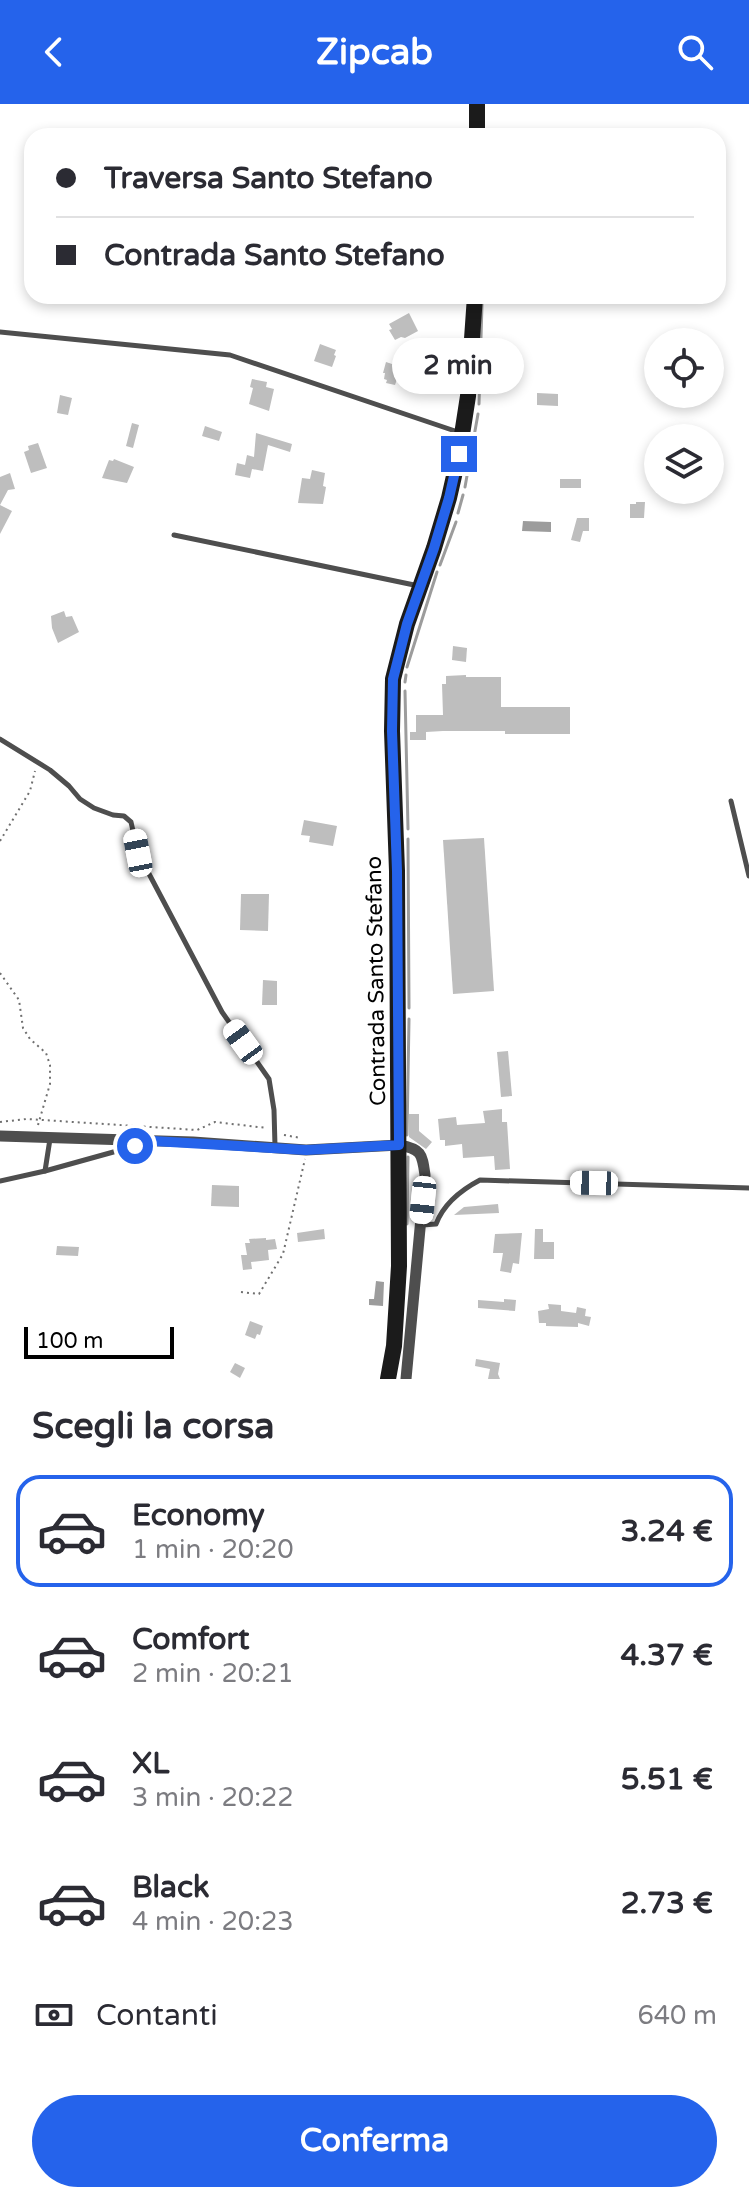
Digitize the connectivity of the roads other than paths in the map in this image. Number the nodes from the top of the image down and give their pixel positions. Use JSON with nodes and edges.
{"nodes":[{"id":1,"x":477,"y":104,"type":"edge"},
{"id":2,"x":477,"y":128,"type":"edge"},
{"id":3,"x":474,"y":304,"type":"edge"},
{"id":4,"x":0,"y":332,"type":"edge"},
{"id":5,"x":462,"y":433,"type":"junction"},
{"id":6,"x":174,"y":535,"type":"dead end"},
{"id":7,"x":420,"y":586,"type":"junction"},
{"id":8,"x":0,"y":739,"type":"edge"},
{"id":9,"x":731,"y":801,"type":"dead end"},
{"id":10,"x":749,"y":876,"type":"edge"},
{"id":11,"x":0,"y":1136,"type":"edge"},
{"id":12,"x":50,"y":1138,"type":"junction"},
{"id":13,"x":136,"y":1140,"type":"junction"},
{"id":14,"x":399,"y":1145,"type":"junction"},
{"id":15,"x":275,"y":1149,"type":"junction"},
{"id":16,"x":45,"y":1171,"type":"junction"},
{"id":17,"x":0,"y":1181,"type":"edge"},
{"id":18,"x":749,"y":1188,"type":"edge"},
{"id":19,"x":421,"y":1225,"type":"junction"},
{"id":20,"x":388,"y":1379,"type":"edge"},
{"id":21,"x":406,"y":1379,"type":"edge"}],
"edges":[{"from":1,"to":2,"type":"street"},
{"from":3,"to":5,"type":"street","name":"Contrada Santo Stefano"},
{"from":4,"to":5,"type":"lane"},
{"from":5,"to":7,"type":"street","name":"Contrada Santo Stefano"},
{"from":6,"to":7,"type":"lane"},
{"from":7,"to":14,"type":"street","name":"Contrada Santo Stefano"},
{"from":8,"to":15,"type":"lane"},
{"from":9,"to":10,"type":"lane"},
{"from":11,"to":12,"type":"street"},
{"from":12,"to":13,"type":"street"},
{"from":12,"to":16,"type":"lane"},
{"from":13,"to":15,"type":"street"},
{"from":13,"to":16,"type":"lane"},
{"from":14,"to":15,"type":"street"},
{"from":14,"to":19,"type":"street"},
{"from":14,"to":20,"type":"street","name":"Contrada Santo Stefano"},
{"from":16,"to":17,"type":"lane"},
{"from":18,"to":19,"type":"lane"},
{"from":19,"to":21,"type":"street"}]}
